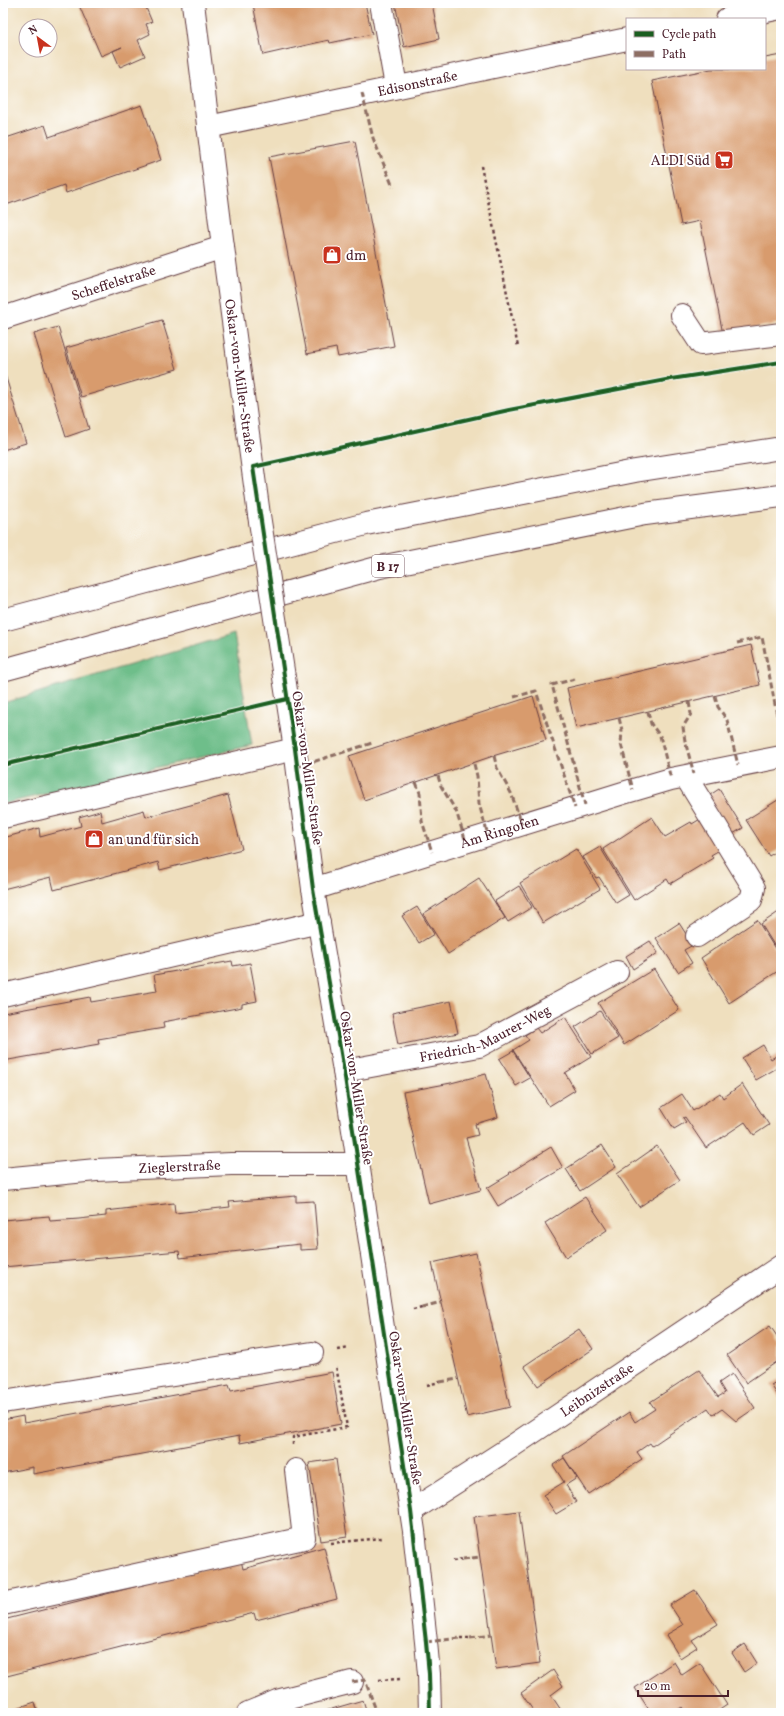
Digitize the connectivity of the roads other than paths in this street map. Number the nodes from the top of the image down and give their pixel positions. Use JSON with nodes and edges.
{"nodes":[{"id":1,"x":193,"y":3,"type":"edge"},
{"id":2,"x":380,"y":3,"type":"edge"},
{"id":3,"x":781,"y":8,"type":"edge"},
{"id":4,"x":732,"y":18,"type":"edge"},
{"id":5,"x":626,"y":38,"type":"edge"},
{"id":6,"x":396,"y":86,"type":"junction"},
{"id":7,"x":208,"y":127,"type":"junction"},
{"id":8,"x":223,"y":247,"type":"junction"},
{"id":9,"x":682,"y":315,"type":"dead end"},
{"id":10,"x":3,"y":318,"type":"edge"},
{"id":11,"x":781,"y":334,"type":"edge"},
{"id":12,"x":781,"y":448,"type":"edge"},
{"id":13,"x":781,"y":496,"type":"edge"},
{"id":14,"x":3,"y":620,"type":"edge"},
{"id":15,"x":3,"y":670,"type":"edge"},
{"id":16,"x":295,"y":749,"type":"junction"},
{"id":17,"x":781,"y":757,"type":"edge"},
{"id":18,"x":686,"y":776,"type":"junction"},
{"id":19,"x":3,"y":817,"type":"edge"},
{"id":20,"x":313,"y":889,"type":"junction"},
{"id":21,"x":319,"y":922,"type":"junction"},
{"id":22,"x":697,"y":936,"type":"dead end"},
{"id":23,"x":617,"y":972,"type":"dead end"},
{"id":24,"x":3,"y":995,"type":"edge"},
{"id":25,"x":344,"y":1071,"type":"junction"},
{"id":26,"x":358,"y":1164,"type":"junction"},
{"id":27,"x":3,"y":1179,"type":"edge"},
{"id":28,"x":781,"y":1266,"type":"edge"},
{"id":29,"x":312,"y":1354,"type":"dead end"},
{"id":30,"x":3,"y":1402,"type":"edge"},
{"id":31,"x":296,"y":1470,"type":"road end"},
{"id":32,"x":411,"y":1511,"type":"junction"},
{"id":33,"x":3,"y":1604,"type":"edge"},
{"id":34,"x":362,"y":1681,"type":"road end"},
{"id":35,"x":248,"y":1713,"type":"edge"},
{"id":36,"x":430,"y":1713,"type":"edge"}],
"edges":[{"from":1,"to":7,"type":"main road","name":"Oskar-von-Miller-Straße"},
{"from":2,"to":6,"type":"main road"},
{"from":3,"to":4,"type":"main road"},
{"from":5,"to":6,"type":"main road","name":"Edisonstraße"},
{"from":6,"to":7,"type":"main road","name":"Edisonstraße"},
{"from":7,"to":8,"type":"main road","name":"Oskar-von-Miller-Straße"},
{"from":8,"to":10,"type":"main road","name":"Scheffelstraße"},
{"from":8,"to":16,"type":"main road","name":"Oskar-von-Miller-Straße","bridge":true},
{"from":9,"to":11,"type":"main road"},
{"from":12,"to":14,"type":"main road"},
{"from":13,"to":15,"type":"main road","number":"B 17"},
{"from":16,"to":19,"type":"main road","name":"Oskar-von-Miller-Straße"},
{"from":16,"to":20,"type":"main road","name":"Oskar-von-Miller-Straße"},
{"from":17,"to":18,"type":"main road","name":"Am Ringofen"},
{"from":18,"to":20,"type":"main road","name":"Am Ringofen"},
{"from":18,"to":22,"type":"main road"},
{"from":20,"to":21,"type":"main road","name":"Oskar-von-Miller-Straße"},
{"from":21,"to":24,"type":"main road"},
{"from":21,"to":25,"type":"main road","name":"Oskar-von-Miller-Straße"},
{"from":23,"to":25,"type":"main road","name":"Friedrich-Maurer-Weg"},
{"from":25,"to":26,"type":"main road","name":"Oskar-von-Miller-Straße"},
{"from":26,"to":27,"type":"main road","name":"Zieglerstraße"},
{"from":26,"to":32,"type":"main road","name":"Oskar-von-Miller-Straße"},
{"from":28,"to":32,"type":"main road","name":"Leibnizstraße"},
{"from":29,"to":30,"type":"main road"},
{"from":31,"to":33,"type":"main road"},
{"from":32,"to":36,"type":"main road","name":"Oskar-von-Miller-Straße"},
{"from":34,"to":35,"type":"main road"}]}
